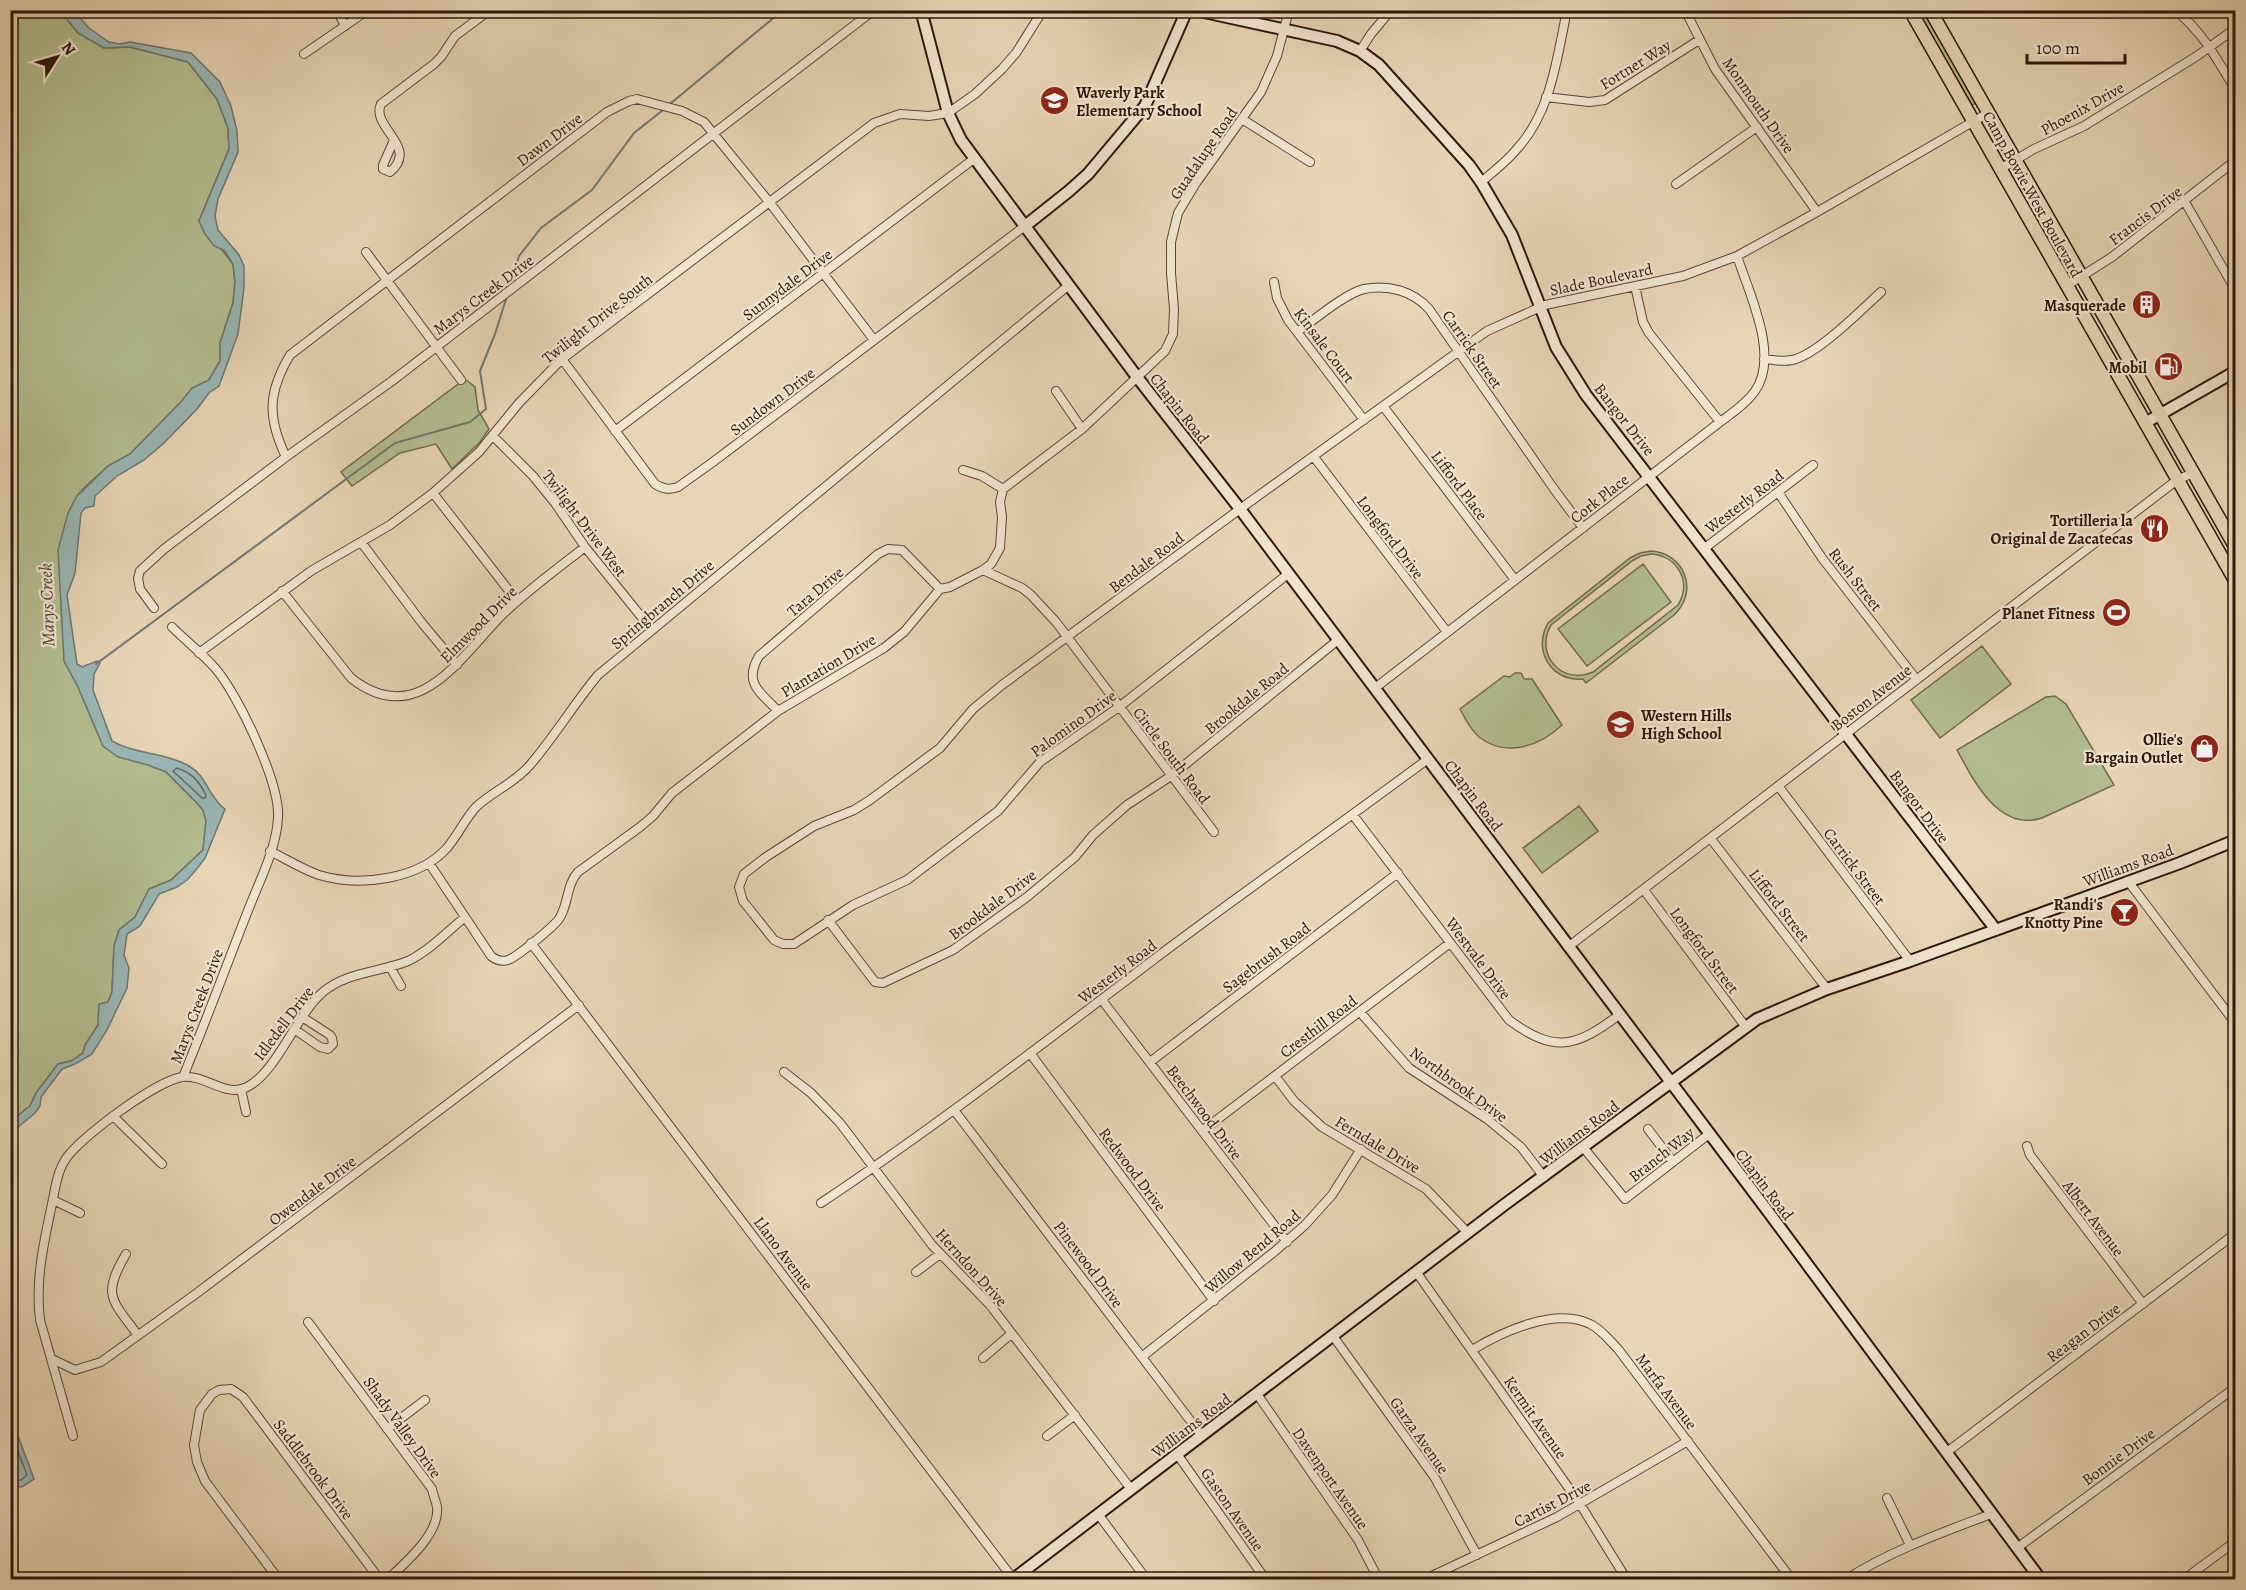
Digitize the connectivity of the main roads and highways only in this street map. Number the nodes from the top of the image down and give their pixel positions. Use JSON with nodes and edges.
{"nodes":[{"id":1,"x":1910,"y":10,"type":"edge"},
{"id":2,"x":1929,"y":10,"type":"edge"},
{"id":3,"x":2235,"y":548,"type":"edge"},
{"id":4,"x":2235,"y":582,"type":"edge"}],
"edges":[{"from":1,"to":4,"type":"main road","name":"Camp Bowie West Boulevard"},
{"from":2,"to":3,"type":"main road","name":"Camp Bowie West Boulevard"}]}
